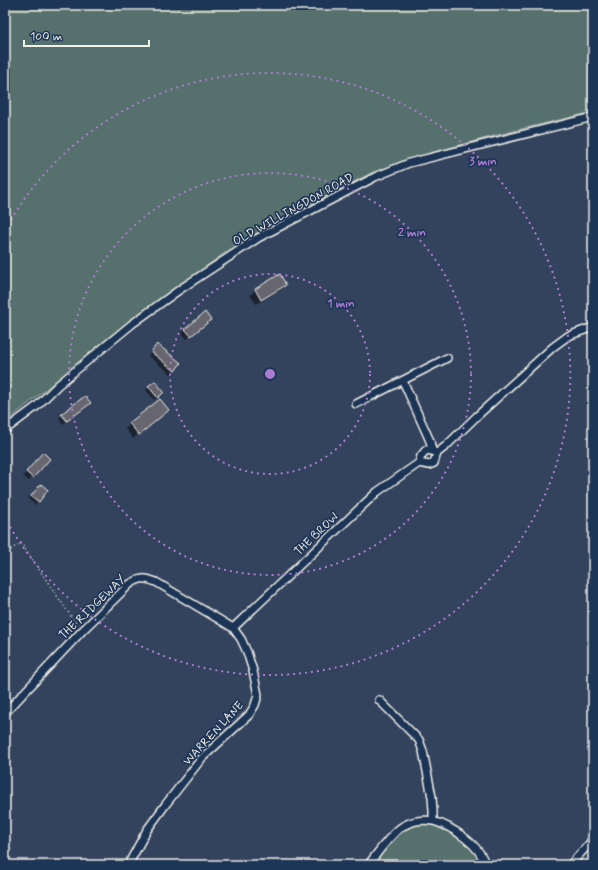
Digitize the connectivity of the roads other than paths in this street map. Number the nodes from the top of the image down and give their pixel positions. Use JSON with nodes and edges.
{"nodes":[{"id":1,"x":593,"y":117,"type":"edge"},
{"id":2,"x":593,"y":327,"type":"edge"},
{"id":3,"x":447,"y":358,"type":"dead end"},
{"id":4,"x":403,"y":381,"type":"junction"},
{"id":5,"x":356,"y":404,"type":"dead end"},
{"id":6,"x":5,"y":430,"type":"edge"},
{"id":7,"x":434,"y":452,"type":"junction"},
{"id":8,"x":419,"y":463,"type":"junction"},
{"id":9,"x":233,"y":628,"type":"junction"},
{"id":10,"x":379,"y":700,"type":"dead end"},
{"id":11,"x":5,"y":713,"type":"edge"},
{"id":12,"x":433,"y":821,"type":"junction"},
{"id":13,"x":593,"y":837,"type":"edge"},
{"id":14,"x":128,"y":865,"type":"edge"},
{"id":15,"x":368,"y":865,"type":"edge"},
{"id":16,"x":485,"y":865,"type":"edge"},
{"id":17,"x":570,"y":865,"type":"edge"}],
"edges":[{"from":1,"to":6,"type":"street","name":"OLD WILLINGDON ROAD"},
{"from":2,"to":7,"type":"street","name":"THE BROW"},
{"from":3,"to":4,"type":"street"},
{"from":4,"to":5,"type":"street"},
{"from":4,"to":7,"type":"street"},
{"from":7,"to":8,"type":"street","name":"THE BROW"},
{"from":7,"to":8,"type":"street","name":"THE BROW"},
{"from":8,"to":9,"type":"street","name":"THE BROW"},
{"from":9,"to":11,"type":"street","name":"THE RIDGEWAY"},
{"from":9,"to":14,"type":"street","name":"WARREN LANE"},
{"from":10,"to":12,"type":"street"},
{"from":12,"to":15,"type":"street"},
{"from":12,"to":16,"type":"street"},
{"from":13,"to":17,"type":"street"}]}
